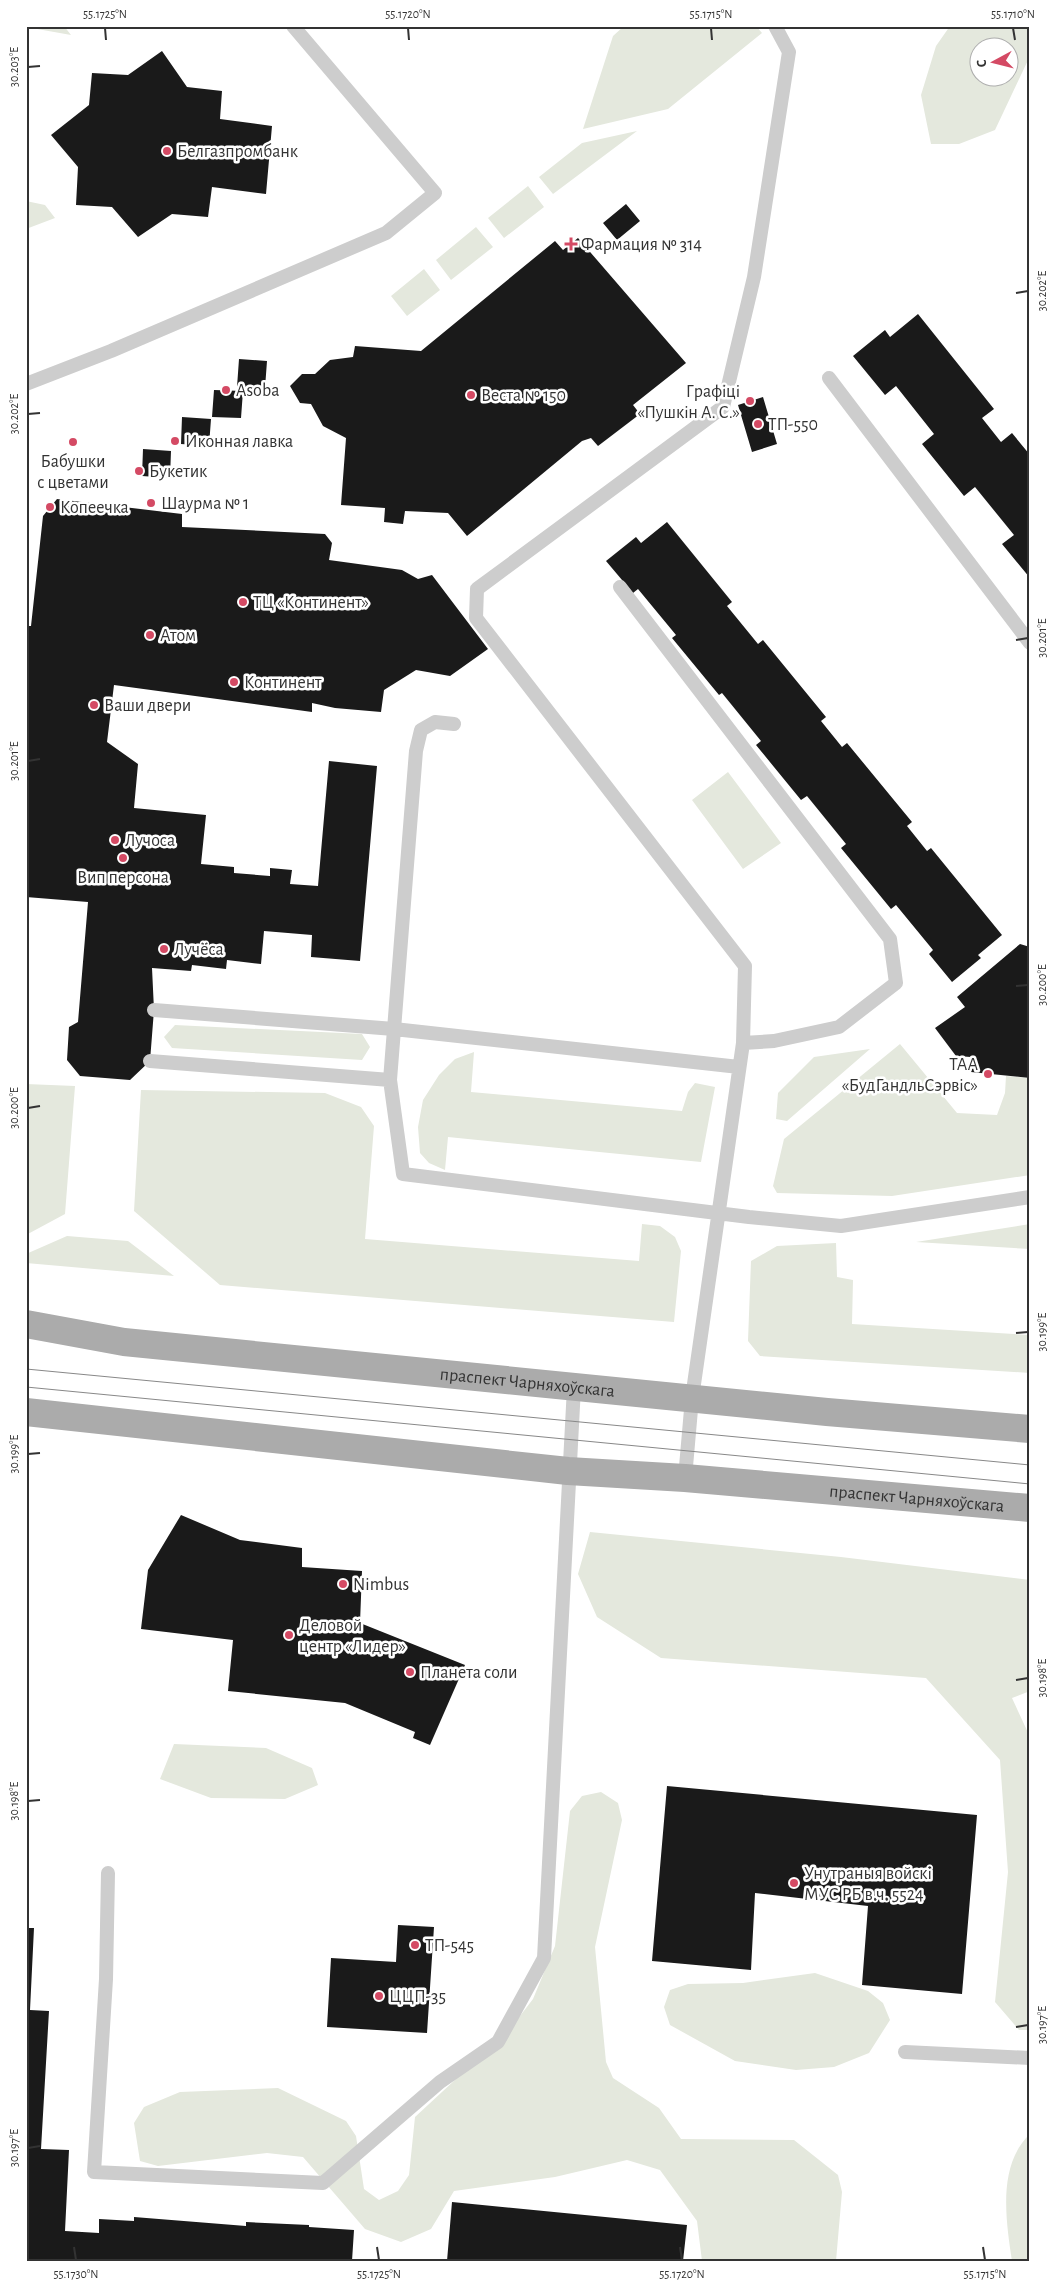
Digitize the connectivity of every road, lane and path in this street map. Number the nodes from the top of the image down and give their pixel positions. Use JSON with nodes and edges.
{"nodes":[{"id":1,"x":293,"y":26,"type":"edge"},
{"id":2,"x":775,"y":26,"type":"edge"},
{"id":3,"x":829,"y":378,"type":"dead end"},
{"id":4,"x":26,"y":384,"type":"edge"},
{"id":5,"x":620,"y":587,"type":"dead end"},
{"id":6,"x":1030,"y":643,"type":"edge"},
{"id":7,"x":454,"y":724,"type":"dead end"},
{"id":8,"x":154,"y":1010,"type":"dead end"},
{"id":9,"x":394,"y":1029,"type":"junction"},
{"id":10,"x":742,"y":1043,"type":"junction"},
{"id":11,"x":150,"y":1061,"type":"dead end"},
{"id":12,"x":739,"y":1067,"type":"junction"},
{"id":13,"x":390,"y":1080,"type":"junction"},
{"id":14,"x":1030,"y":1197,"type":"edge"},
{"id":15,"x":718,"y":1212,"type":"junction"},
{"id":16,"x":26,"y":1324,"type":"edge"},
{"id":17,"x":574,"y":1387,"type":"junction"},
{"id":18,"x":692,"y":1398,"type":"junction"},
{"id":19,"x":26,"y":1412,"type":"edge"},
{"id":20,"x":1030,"y":1429,"type":"edge"},
{"id":21,"x":568,"y":1471,"type":"junction"},
{"id":22,"x":685,"y":1478,"type":"junction"},
{"id":23,"x":1030,"y":1508,"type":"edge"},
{"id":24,"x":108,"y":1873,"type":"dead end"},
{"id":25,"x":905,"y":2052,"type":"dead end"},
{"id":26,"x":1030,"y":2058,"type":"edge"}],
"edges":[{"from":1,"to":4,"type":"lane"},
{"from":2,"to":10,"type":"lane"},
{"from":3,"to":6,"type":"lane"},
{"from":5,"to":10,"type":"lane"},
{"from":7,"to":9,"type":"lane"},
{"from":8,"to":9,"type":"lane"},
{"from":9,"to":12,"type":"lane"},
{"from":9,"to":13,"type":"lane"},
{"from":10,"to":12,"type":"lane"},
{"from":11,"to":13,"type":"lane"},
{"from":12,"to":15,"type":"lane"},
{"from":13,"to":15,"type":"lane"},
{"from":14,"to":15,"type":"lane"},
{"from":15,"to":18,"type":"lane"},
{"from":16,"to":17,"type":"main road","name":"праспект Чарняхоўскага"},
{"from":17,"to":18,"type":"main road","name":"праспект Чарняхоўскага"},
{"from":17,"to":21,"type":"lane"},
{"from":18,"to":20,"type":"main road","name":"праспект Чарняхоўскага"},
{"from":18,"to":22,"type":"lane"},
{"from":19,"to":21,"type":"main road","name":"праспект Чарняхоўскага"},
{"from":21,"to":22,"type":"main road","name":"праспект Чарняхоўскага"},
{"from":21,"to":24,"type":"lane"},
{"from":22,"to":23,"type":"main road","name":"праспект Чарняхоўскага"},
{"from":25,"to":26,"type":"lane"}]}
